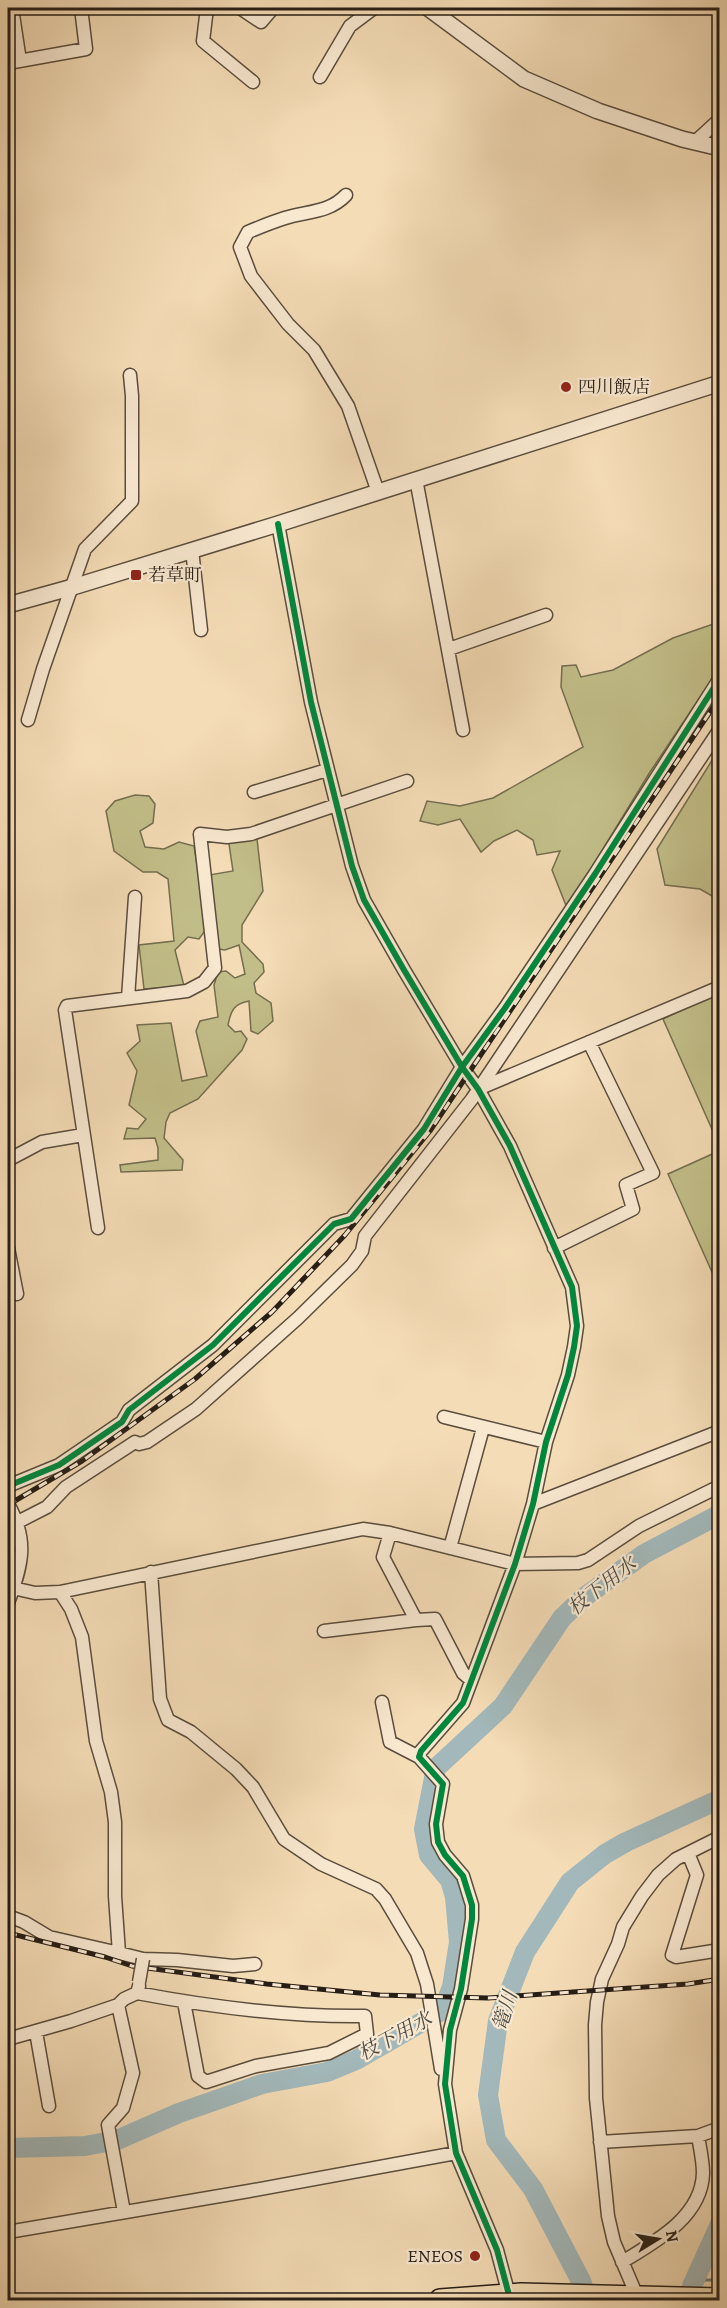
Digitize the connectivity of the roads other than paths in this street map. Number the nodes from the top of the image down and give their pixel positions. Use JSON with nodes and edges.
{"nodes":[{"id":1,"x":12,"y":8,"type":"edge"},
{"id":2,"x":81,"y":8,"type":"edge"},
{"id":3,"x":207,"y":8,"type":"edge"},
{"id":4,"x":240,"y":8,"type":"edge"},
{"id":5,"x":273,"y":8,"type":"edge"},
{"id":6,"x":374,"y":8,"type":"edge"},
{"id":7,"x":428,"y":8,"type":"edge"},
{"id":8,"x":14,"y":62,"type":"edge"},
{"id":9,"x":320,"y":77,"type":"dead end"},
{"id":10,"x":253,"y":82,"type":"dead end"},
{"id":11,"x":720,"y":119,"type":"edge"},
{"id":12,"x":696,"y":141,"type":"junction"},
{"id":13,"x":720,"y":148,"type":"edge"},
{"id":14,"x":346,"y":195,"type":"dead end"},
{"id":15,"x":130,"y":375,"type":"dead end"},
{"id":16,"x":720,"y":383,"type":"edge"},
{"id":17,"x":416,"y":478,"type":"junction"},
{"id":18,"x":378,"y":492,"type":"junction"},
{"id":19,"x":278,"y":524,"type":"junction"},
{"id":20,"x":192,"y":550,"type":"junction"},
{"id":21,"x":73,"y":587,"type":"junction"},
{"id":22,"x":8,"y":605,"type":"edge"},
{"id":23,"x":546,"y":615,"type":"dead end"},
{"id":24,"x":201,"y":630,"type":"dead end"},
{"id":25,"x":449,"y":650,"type":"junction"},
{"id":26,"x":720,"y":678,"type":"edge"},
{"id":27,"x":28,"y":720,"type":"dead end"},
{"id":28,"x":720,"y":729,"type":"edge"},
{"id":29,"x":463,"y":730,"type":"dead end"},
{"id":30,"x":327,"y":770,"type":"junction"},
{"id":31,"x":407,"y":781,"type":"dead end"},
{"id":32,"x":254,"y":792,"type":"dead end"},
{"id":33,"x":336,"y":805,"type":"junction"},
{"id":34,"x":135,"y":897,"type":"dead end"},
{"id":35,"x":720,"y":987,"type":"edge"},
{"id":36,"x":128,"y":998,"type":"junction"},
{"id":37,"x":589,"y":1042,"type":"junction"},
{"id":38,"x":462,"y":1067,"type":"junction"},
{"id":39,"x":478,"y":1089,"type":"junction"},
{"id":40,"x":83,"y":1135,"type":"junction"},
{"id":41,"x":8,"y":1160,"type":"edge"},
{"id":42,"x":98,"y":1228,"type":"dead end"},
{"id":43,"x":8,"y":1248,"type":"edge"},
{"id":44,"x":554,"y":1248,"type":"junction"},
{"id":45,"x":17,"y":1294,"type":"dead end"},
{"id":46,"x":444,"y":1417,"type":"dead end"},
{"id":47,"x":483,"y":1428,"type":"junction"},
{"id":48,"x":720,"y":1431,"type":"edge"},
{"id":49,"x":546,"y":1442,"type":"junction"},
{"id":50,"x":8,"y":1486,"type":"edge"},
{"id":51,"x":720,"y":1486,"type":"edge"},
{"id":52,"x":8,"y":1504,"type":"edge"},
{"id":53,"x":533,"y":1504,"type":"junction"},
{"id":54,"x":13,"y":1525,"type":"edge"},
{"id":55,"x":390,"y":1533,"type":"junction"},
{"id":56,"x":450,"y":1548,"type":"junction"},
{"id":57,"x":515,"y":1564,"type":"junction"},
{"id":58,"x":152,"y":1572,"type":"junction"},
{"id":59,"x":13,"y":1588,"type":"junction"},
{"id":60,"x":60,"y":1592,"type":"junction"},
{"id":61,"x":8,"y":1603,"type":"edge"},
{"id":62,"x":416,"y":1620,"type":"junction"},
{"id":63,"x":324,"y":1631,"type":"dead end"},
{"id":64,"x":471,"y":1680,"type":"junction"},
{"id":65,"x":382,"y":1702,"type":"dead end"},
{"id":66,"x":421,"y":1761,"type":"junction"},
{"id":67,"x":720,"y":1837,"type":"edge"},
{"id":68,"x":688,"y":1853,"type":"junction"},
{"id":69,"x":8,"y":1916,"type":"edge"},
{"id":70,"x":720,"y":1950,"type":"edge"},
{"id":71,"x":119,"y":1953,"type":"junction"},
{"id":72,"x":143,"y":1959,"type":"junction"},
{"id":73,"x":255,"y":1964,"type":"dead end"},
{"id":74,"x":138,"y":1987,"type":"junction"},
{"id":75,"x":184,"y":2002,"type":"junction"},
{"id":76,"x":118,"y":2005,"type":"junction"},
{"id":77,"x":36,"y":2032,"type":"junction"},
{"id":78,"x":8,"y":2039,"type":"edge"},
{"id":79,"x":445,"y":2084,"type":"junction"},
{"id":80,"x":49,"y":2106,"type":"dead end"},
{"id":81,"x":720,"y":2128,"type":"edge"},
{"id":82,"x":698,"y":2136,"type":"junction"},
{"id":83,"x":600,"y":2142,"type":"junction"},
{"id":84,"x":456,"y":2153,"type":"junction"},
{"id":85,"x":124,"y":2212,"type":"junction"},
{"id":86,"x":8,"y":2232,"type":"edge"},
{"id":87,"x":622,"y":2262,"type":"junction"},
{"id":88,"x":515,"y":2294,"type":"junction"},
{"id":89,"x":637,"y":2296,"type":"junction"},
{"id":90,"x":715,"y":2299,"type":"edge"},
{"id":91,"x":440,"y":2301,"type":"edge"}],
"edges":[{"from":1,"to":8,"type":"street"},
{"from":2,"to":8,"type":"street"},
{"from":3,"to":10,"type":"street"},
{"from":4,"to":5,"type":"street"},
{"from":6,"to":9,"type":"street"},
{"from":7,"to":12,"type":"street"},
{"from":11,"to":12,"type":"street"},
{"from":12,"to":13,"type":"street"},
{"from":14,"to":18,"type":"street"},
{"from":15,"to":21,"type":"street"},
{"from":16,"to":17,"type":"street"},
{"from":17,"to":18,"type":"street"},
{"from":17,"to":25,"type":"street"},
{"from":18,"to":19,"type":"street"},
{"from":19,"to":20,"type":"street"},
{"from":19,"to":30,"type":"street"},
{"from":20,"to":21,"type":"street"},
{"from":20,"to":24,"type":"street"},
{"from":21,"to":22,"type":"street"},
{"from":21,"to":27,"type":"street"},
{"from":23,"to":25,"type":"street"},
{"from":25,"to":29,"type":"street"},
{"from":26,"to":38,"type":"street"},
{"from":28,"to":39,"type":"street"},
{"from":30,"to":32,"type":"street"},
{"from":30,"to":33,"type":"street"},
{"from":31,"to":33,"type":"street"},
{"from":33,"to":36,"type":"street"},
{"from":33,"to":38,"type":"street"},
{"from":34,"to":36,"type":"street"},
{"from":35,"to":37,"type":"street"},
{"from":36,"to":40,"type":"street"},
{"from":37,"to":39,"type":"street"},
{"from":37,"to":44,"type":"street"},
{"from":38,"to":39,"type":"street"},
{"from":38,"to":50,"type":"street"},
{"from":39,"to":44,"type":"street"},
{"from":39,"to":54,"type":"street"},
{"from":40,"to":41,"type":"street"},
{"from":40,"to":42,"type":"street"},
{"from":43,"to":45,"type":"street"},
{"from":44,"to":49,"type":"street"},
{"from":46,"to":47,"type":"street"},
{"from":47,"to":49,"type":"street"},
{"from":47,"to":56,"type":"street"},
{"from":48,"to":53,"type":"street"},
{"from":49,"to":53,"type":"street"},
{"from":51,"to":57,"type":"street"},
{"from":52,"to":54,"type":"street"},
{"from":53,"to":57,"type":"street"},
{"from":54,"to":59,"type":"street"},
{"from":55,"to":56,"type":"street"},
{"from":55,"to":58,"type":"street"},
{"from":55,"to":62,"type":"street"},
{"from":56,"to":57,"type":"street"},
{"from":57,"to":64,"type":"street"},
{"from":58,"to":60,"type":"street"},
{"from":58,"to":79,"type":"street"},
{"from":59,"to":60,"type":"street"},
{"from":59,"to":61,"type":"street"},
{"from":60,"to":71,"type":"street"},
{"from":62,"to":63,"type":"street"},
{"from":62,"to":64,"type":"street"},
{"from":64,"to":66,"type":"street"},
{"from":65,"to":66,"type":"street"},
{"from":66,"to":79,"type":"street"},
{"from":67,"to":68,"type":"street"},
{"from":68,"to":70,"type":"street"},
{"from":68,"to":83,"type":"street"},
{"from":69,"to":71,"type":"street"},
{"from":71,"to":72,"type":"street"},
{"from":72,"to":73,"type":"street"},
{"from":72,"to":74,"type":"street","bridge":true},
{"from":74,"to":75,"type":"street"},
{"from":74,"to":76,"type":"street"},
{"from":75,"to":75,"type":"street"},
{"from":76,"to":77,"type":"street"},
{"from":76,"to":85,"type":"street"},
{"from":77,"to":78,"type":"street"},
{"from":77,"to":80,"type":"street"},
{"from":79,"to":84,"type":"street"},
{"from":81,"to":82,"type":"street"},
{"from":82,"to":83,"type":"street"},
{"from":82,"to":87,"type":"street"},
{"from":83,"to":87,"type":"street"},
{"from":84,"to":85,"type":"street"},
{"from":84,"to":88,"type":"street"},
{"from":85,"to":86,"type":"street"},
{"from":87,"to":89,"type":"street"},
{"from":88,"to":89,"type":"highway"},
{"from":88,"to":91,"type":"highway"},
{"from":89,"to":90,"type":"highway"}]}
